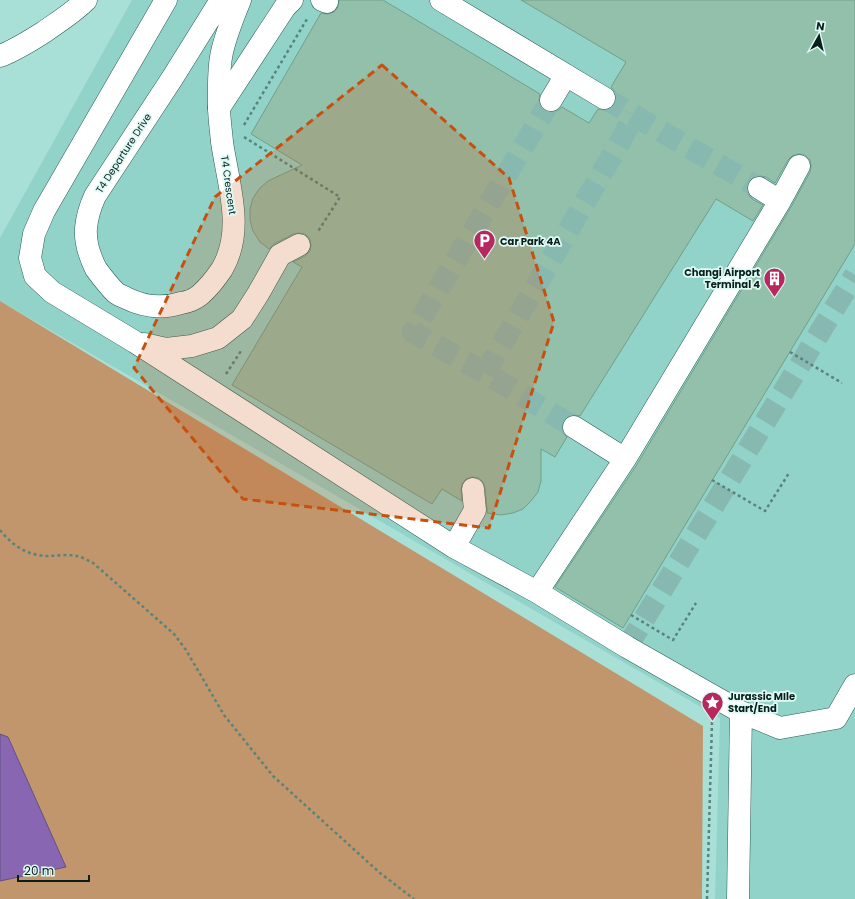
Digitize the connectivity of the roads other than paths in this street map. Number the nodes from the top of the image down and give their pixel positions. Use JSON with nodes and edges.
{"nodes":[{"id":1,"x":86,"y":0,"type":"edge"},
{"id":2,"x":166,"y":0,"type":"edge"},
{"id":3,"x":221,"y":0,"type":"edge"},
{"id":4,"x":240,"y":0,"type":"edge"},
{"id":5,"x":292,"y":0,"type":"edge"},
{"id":6,"x":441,"y":0,"type":"edge"},
{"id":7,"x":0,"y":56,"type":"edge"},
{"id":8,"x":566,"y":75,"type":"junction"},
{"id":9,"x":604,"y":98,"type":"tunnel mouth"},
{"id":10,"x":551,"y":100,"type":"tunnel mouth"},
{"id":11,"x":219,"y":108,"type":"junction"},
{"id":12,"x":800,"y":166,"type":"dead end"},
{"id":13,"x":759,"y":188,"type":"tunnel mouth"},
{"id":14,"x":780,"y":201,"type":"junction"},
{"id":15,"x":308,"y":239,"type":"road end"},
{"id":16,"x":135,"y":303,"type":"joint"},
{"id":17,"x":135,"y":342,"type":"junction"},
{"id":18,"x":574,"y":427,"type":"tunnel mouth"},
{"id":19,"x":625,"y":459,"type":"junction"},
{"id":20,"x":474,"y":499,"type":"dead end"},
{"id":21,"x":454,"y":547,"type":"junction"},
{"id":22,"x":537,"y":592,"type":"junction"},
{"id":23,"x":855,"y":685,"type":"edge"},
{"id":24,"x":742,"y":712,"type":"junction"},
{"id":25,"x":738,"y":899,"type":"edge"}],
"edges":[{"from":1,"to":7,"type":"main road"},
{"from":2,"to":17,"type":"main road"},
{"from":3,"to":16,"type":"main road","name":"T4 Departure Drive"},
{"from":4,"to":11,"type":"main road","name":"T4 Crescent"},
{"from":5,"to":11,"type":"main road"},
{"from":6,"to":8,"type":"main road"},
{"from":8,"to":9,"type":"main road"},
{"from":8,"to":10,"type":"main road"},
{"from":11,"to":16,"type":"main road","name":"T4 Crescent"},
{"from":12,"to":14,"type":"main road"},
{"from":13,"to":14,"type":"main road"},
{"from":14,"to":19,"type":"main road"},
{"from":15,"to":17,"type":"main road"},
{"from":17,"to":21,"type":"main road"},
{"from":18,"to":19,"type":"main road"},
{"from":19,"to":22,"type":"main road"},
{"from":20,"to":21,"type":"main road"},
{"from":21,"to":22,"type":"main road"},
{"from":22,"to":24,"type":"main road"},
{"from":23,"to":24,"type":"main road"},
{"from":24,"to":25,"type":"main road"}]}
